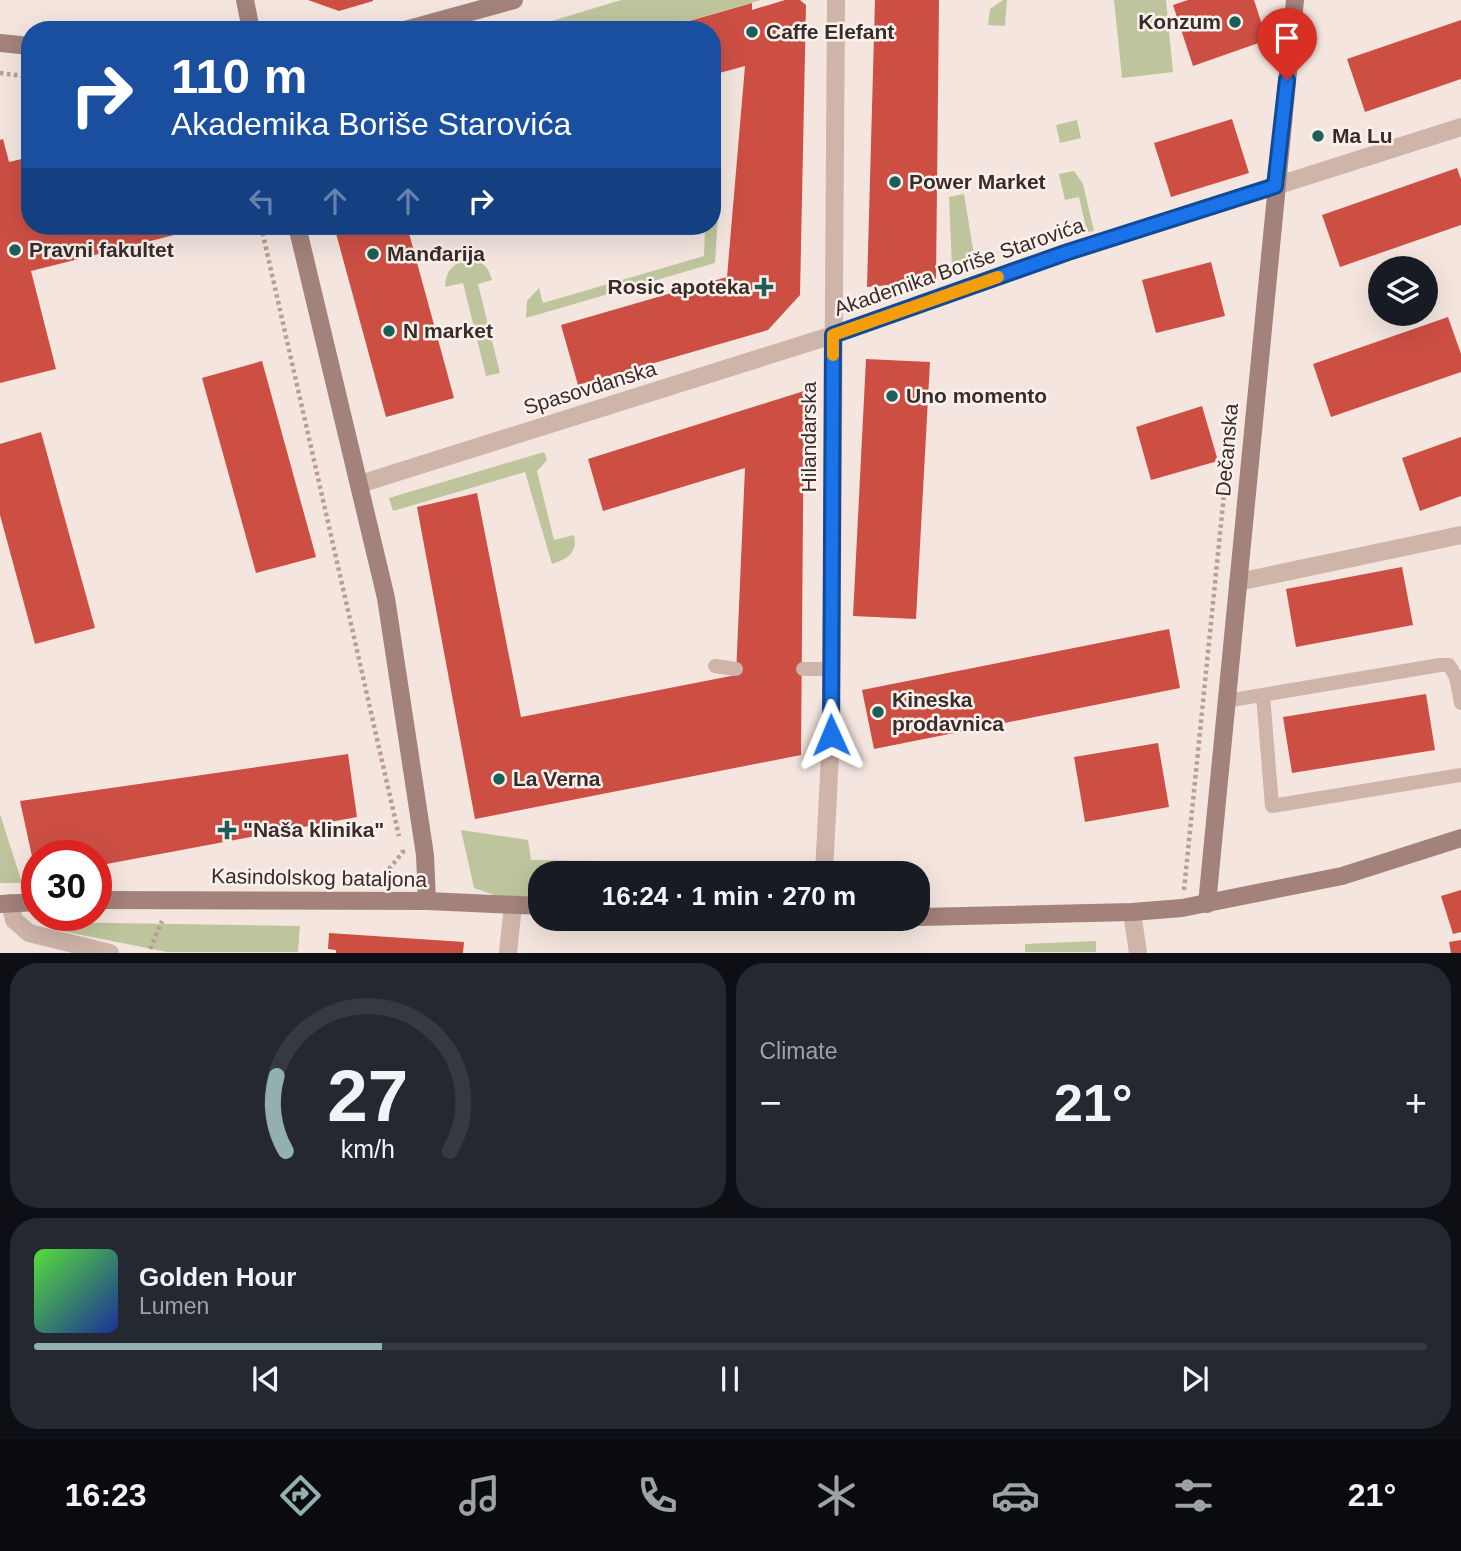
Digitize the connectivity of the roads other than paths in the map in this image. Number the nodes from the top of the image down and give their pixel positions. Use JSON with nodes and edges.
{"nodes":[{"id":1,"x":245,"y":0,"type":"edge"},
{"id":2,"x":514,"y":0,"type":"edge"},
{"id":3,"x":836,"y":0,"type":"edge"},
{"id":4,"x":1295,"y":0,"type":"edge"},
{"id":5,"x":249,"y":21,"type":"edge"},
{"id":6,"x":438,"y":21,"type":"edge"},
{"id":7,"x":0,"y":43,"type":"edge"},
{"id":8,"x":21,"y":45,"type":"edge"},
{"id":9,"x":1461,"y":127,"type":"edge"},
{"id":10,"x":1275,"y":186,"type":"junction"},
{"id":11,"x":299,"y":235,"type":"edge"},
{"id":12,"x":833,"y":335,"type":"junction"},
{"id":13,"x":360,"y":484,"type":"junction"},
{"id":14,"x":1461,"y":535,"type":"edge"},
{"id":15,"x":1238,"y":582,"type":"junction"},
{"id":16,"x":715,"y":666,"type":"dead end"},
{"id":17,"x":736,"y":669,"type":"dead end"},
{"id":18,"x":803,"y":669,"type":"dead end"},
{"id":19,"x":830,"y":669,"type":"junction"},
{"id":20,"x":1263,"y":695,"type":"junction"},
{"id":21,"x":1226,"y":701,"type":"junction"},
{"id":22,"x":1461,"y":703,"type":"edge"},
{"id":23,"x":1461,"y":775,"type":"edge"},
{"id":24,"x":1461,"y":838,"type":"edge"},
{"id":25,"x":825,"y":861,"type":"edge"},
{"id":26,"x":112,"y":901,"type":"edge"},
{"id":27,"x":427,"y":901,"type":"junction"},
{"id":28,"x":5,"y":903,"type":"edge"},
{"id":29,"x":1207,"y":904,"type":"junction"},
{"id":30,"x":513,"y":905,"type":"junction"},
{"id":31,"x":528,"y":906,"type":"edge"},
{"id":32,"x":1132,"y":912,"type":"junction"},
{"id":33,"x":930,"y":917,"type":"edge"},
{"id":34,"x":110,"y":953,"type":"edge"},
{"id":35,"x":508,"y":953,"type":"edge"},
{"id":36,"x":1138,"y":953,"type":"edge"}],
"edges":[{"from":1,"to":5,"type":"street"},
{"from":2,"to":6,"type":"street"},
{"from":3,"to":12,"type":"street","name":"Hilandarska"},
{"from":4,"to":10,"type":"street","name":"Dečanska"},
{"from":7,"to":8,"type":"street"},
{"from":9,"to":10,"type":"street","name":"Akademika Boriše Starovića"},
{"from":10,"to":12,"type":"street","name":"Akademika Boriše Starovića"},
{"from":10,"to":15,"type":"street","name":"Dečanska"},
{"from":11,"to":13,"type":"street"},
{"from":12,"to":13,"type":"street","name":"Spasovdanska"},
{"from":12,"to":19,"type":"street","name":"Hilandarska"},
{"from":13,"to":27,"type":"street"},
{"from":14,"to":15,"type":"street"},
{"from":15,"to":21,"type":"street","name":"Dečanska"},
{"from":16,"to":17,"type":"lane"},
{"from":18,"to":19,"type":"lane"},
{"from":19,"to":25,"type":"street","name":"Hilandarska"},
{"from":20,"to":21,"type":"lane"},
{"from":20,"to":22,"type":"lane"},
{"from":20,"to":23,"type":"lane"},
{"from":21,"to":29,"type":"street","name":"Dečanska"},
{"from":24,"to":29,"type":"street"},
{"from":26,"to":27,"type":"street","name":"Kasindolskog bataljona"},
{"from":27,"to":30,"type":"street","name":"Kasindolskog bataljona"},
{"from":28,"to":34,"type":"street"},
{"from":29,"to":32,"type":"street"},
{"from":30,"to":31,"type":"street","name":"Kasindolskog bataljona"},
{"from":30,"to":35,"type":"street"},
{"from":32,"to":33,"type":"street"},
{"from":32,"to":36,"type":"street"}]}
